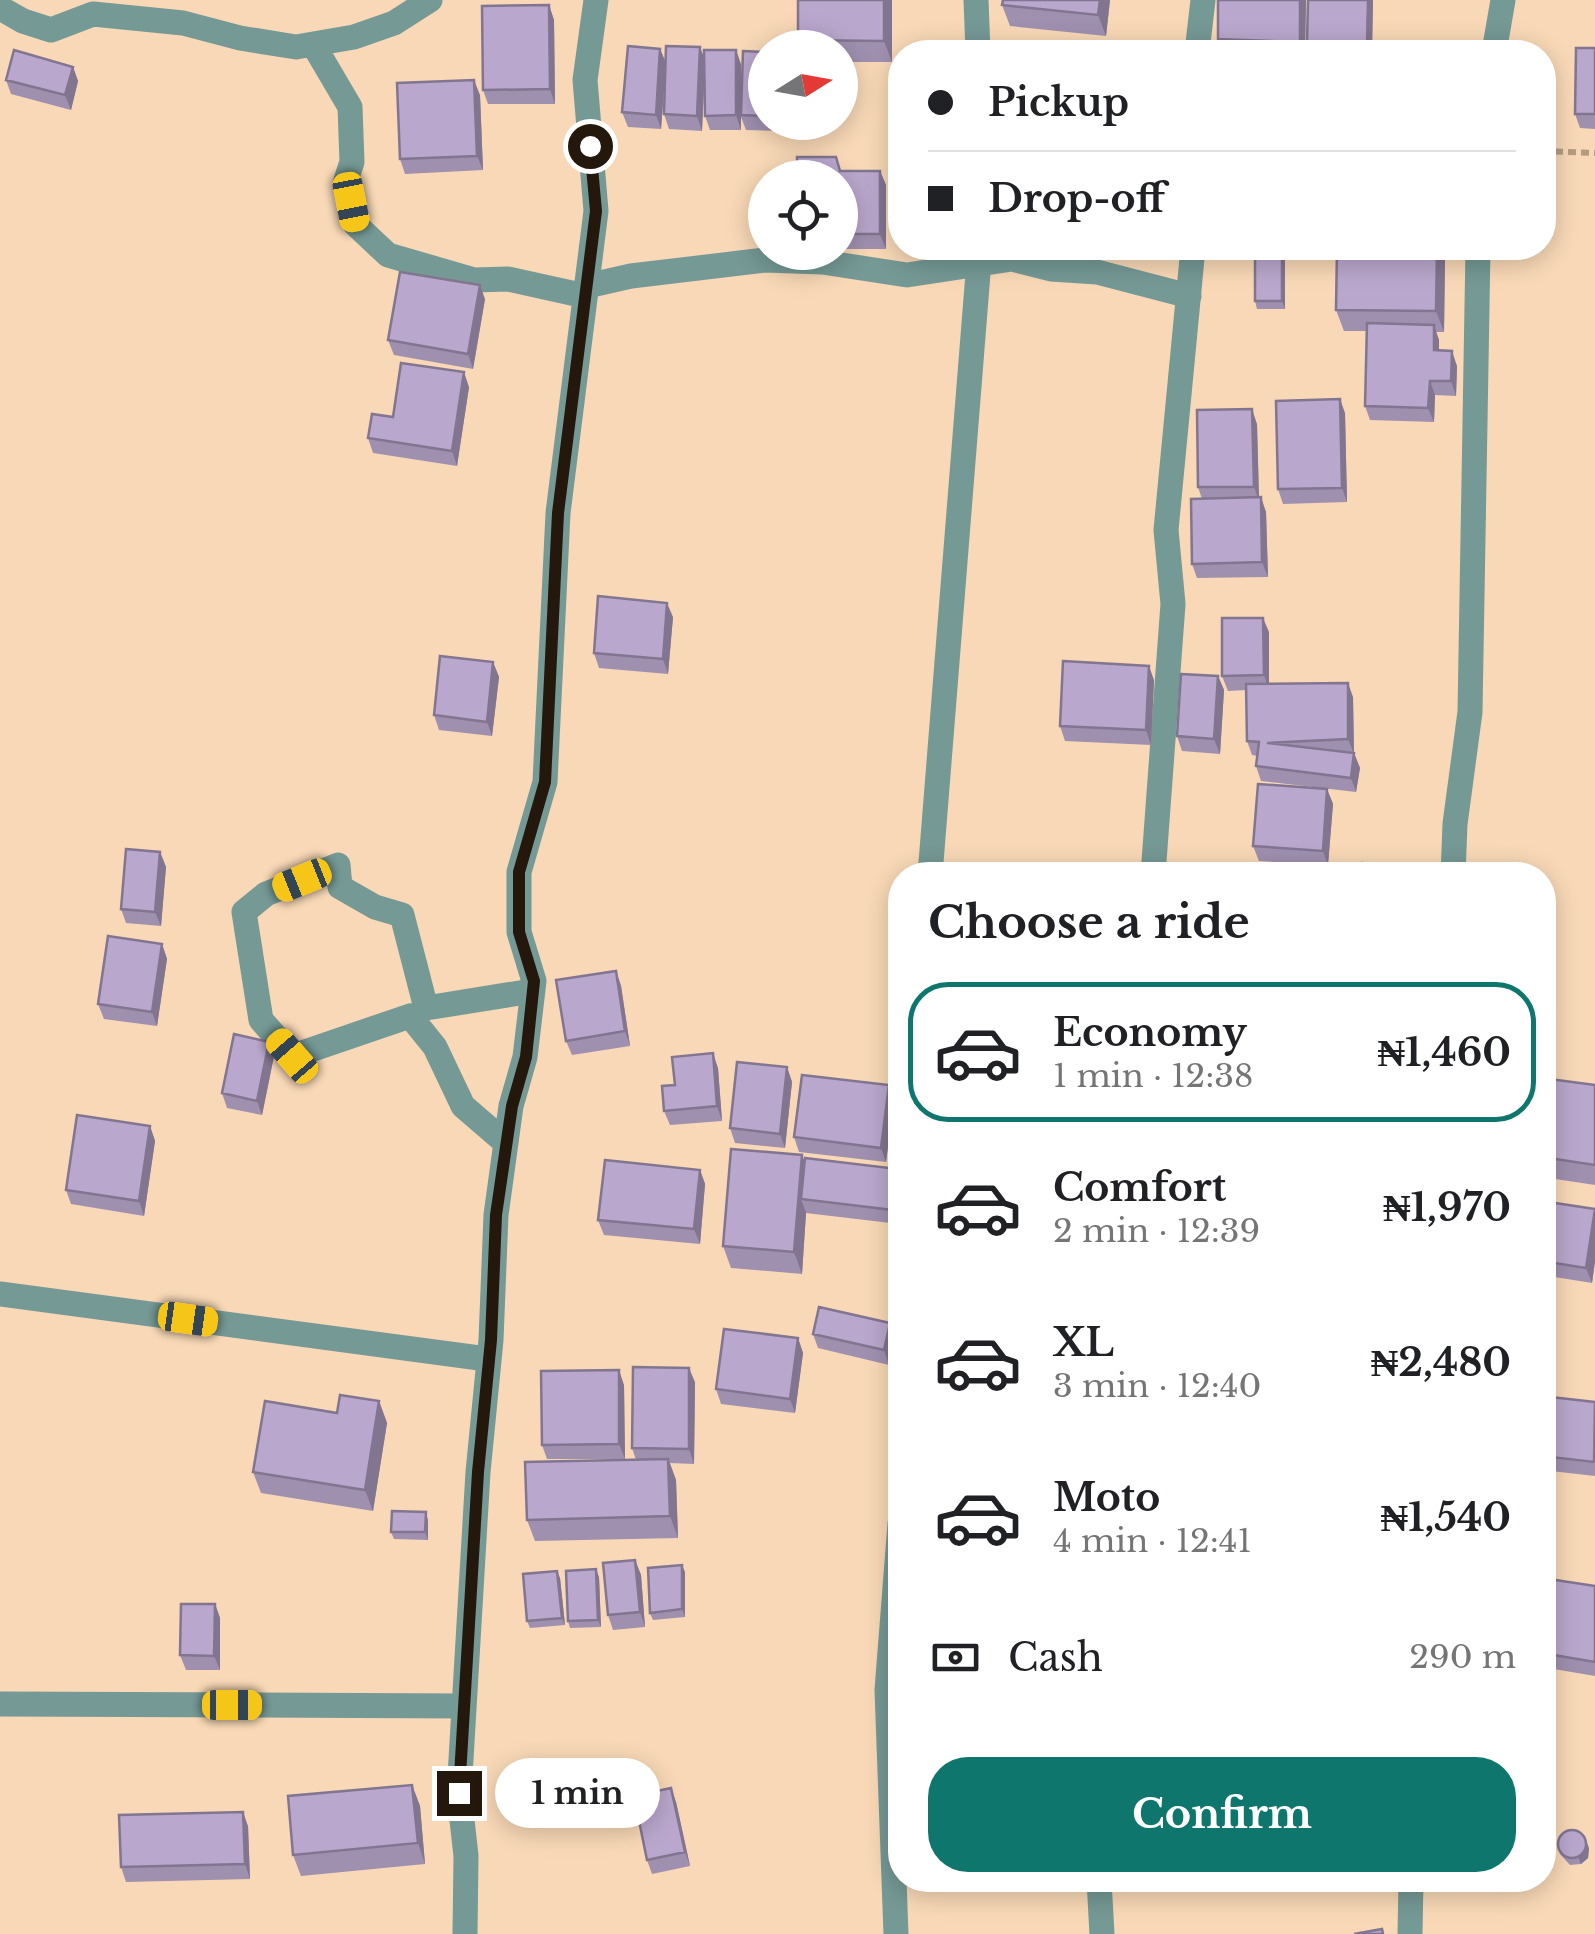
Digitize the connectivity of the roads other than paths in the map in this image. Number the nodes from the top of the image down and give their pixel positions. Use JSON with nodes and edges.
{"nodes":[{"id":1,"x":430,"y":0,"type":"edge"},
{"id":2,"x":596,"y":0,"type":"edge"},
{"id":3,"x":976,"y":0,"type":"edge"},
{"id":4,"x":1203,"y":0,"type":"edge"},
{"id":5,"x":1502,"y":0,"type":"edge"},
{"id":6,"x":0,"y":8,"type":"edge"},
{"id":7,"x":978,"y":40,"type":"edge"},
{"id":8,"x":1198,"y":40,"type":"edge"},
{"id":9,"x":1496,"y":40,"type":"edge"},
{"id":10,"x":314,"y":44,"type":"junction"},
{"id":11,"x":955,"y":260,"type":"edge"},
{"id":12,"x":975,"y":260,"type":"edge"},
{"id":13,"x":1016,"y":260,"type":"edge"},
{"id":14,"x":1192,"y":260,"type":"edge"},
{"id":15,"x":1478,"y":260,"type":"edge"},
{"id":16,"x":586,"y":291,"type":"junction"},
{"id":17,"x":1189,"y":296,"type":"junction"},
{"id":18,"x":931,"y":862,"type":"edge"},
{"id":19,"x":1154,"y":862,"type":"edge"},
{"id":20,"x":1454,"y":862,"type":"edge"},
{"id":21,"x":532,"y":991,"type":"junction"},
{"id":22,"x":506,"y":1143,"type":"junction"},
{"id":23,"x":0,"y":1294,"type":"edge"},
{"id":24,"x":487,"y":1359,"type":"junction"},
{"id":25,"x":888,"y":1677,"type":"edge"},
{"id":26,"x":0,"y":1704,"type":"edge"},
{"id":27,"x":463,"y":1706,"type":"junction"},
{"id":28,"x":888,"y":1717,"type":"edge"},
{"id":29,"x":894,"y":1892,"type":"edge"},
{"id":30,"x":1100,"y":1892,"type":"edge"},
{"id":31,"x":1411,"y":1892,"type":"edge"},
{"id":32,"x":464,"y":1934,"type":"edge"},
{"id":33,"x":896,"y":1934,"type":"edge"},
{"id":34,"x":1102,"y":1934,"type":"edge"},
{"id":35,"x":1410,"y":1934,"type":"edge"}],
"edges":[{"from":1,"to":10,"type":"street"},
{"from":2,"to":16,"type":"street"},
{"from":3,"to":7,"type":"street"},
{"from":4,"to":8,"type":"street"},
{"from":5,"to":9,"type":"street"},
{"from":6,"to":10,"type":"street"},
{"from":10,"to":16,"type":"street"},
{"from":11,"to":16,"type":"street"},
{"from":12,"to":18,"type":"street"},
{"from":13,"to":17,"type":"street"},
{"from":14,"to":17,"type":"street"},
{"from":15,"to":20,"type":"street"},
{"from":16,"to":21,"type":"street"},
{"from":17,"to":19,"type":"street"},
{"from":21,"to":22,"type":"street"},
{"from":21,"to":22,"type":"street"},
{"from":22,"to":24,"type":"street"},
{"from":23,"to":24,"type":"street"},
{"from":24,"to":27,"type":"street"},
{"from":25,"to":28,"type":"street"},
{"from":26,"to":27,"type":"street"},
{"from":27,"to":32,"type":"street"},
{"from":29,"to":33,"type":"street"},
{"from":30,"to":34,"type":"street"},
{"from":31,"to":35,"type":"street"}]}
